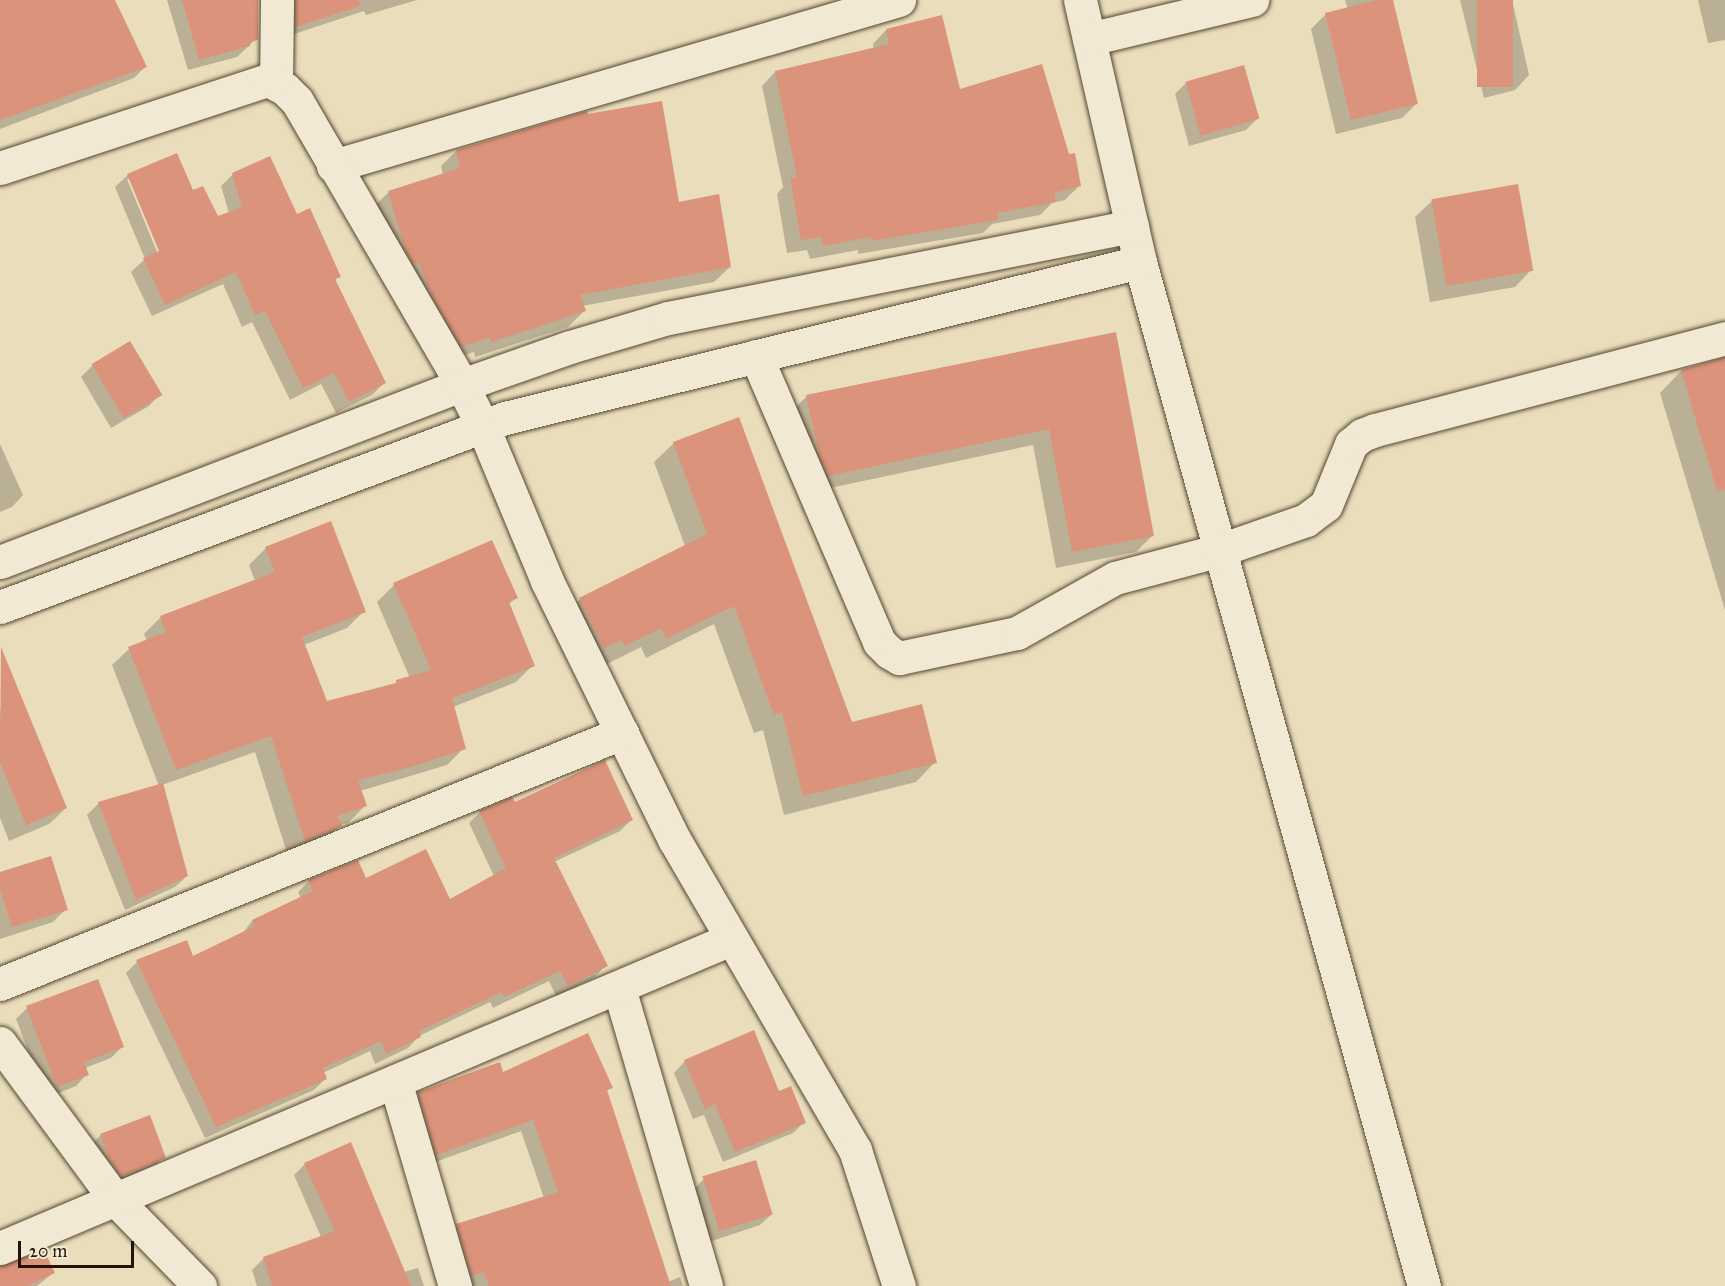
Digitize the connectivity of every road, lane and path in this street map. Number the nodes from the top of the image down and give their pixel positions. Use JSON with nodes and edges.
{"nodes":[{"id":1,"x":277,"y":0,"type":"edge"},
{"id":2,"x":899,"y":0,"type":"edge"},
{"id":3,"x":1080,"y":0,"type":"edge"},
{"id":4,"x":1252,"y":0,"type":"edge"},
{"id":5,"x":1089,"y":39,"type":"junction"},
{"id":6,"x":276,"y":84,"type":"junction"},
{"id":7,"x":333,"y":166,"type":"junction"},
{"id":8,"x":0,"y":168,"type":"edge"},
{"id":9,"x":1132,"y":226,"type":"junction"},
{"id":10,"x":1140,"y":262,"type":"junction"},
{"id":11,"x":1725,"y":338,"type":"edge"},
{"id":12,"x":756,"y":356,"type":"junction"},
{"id":13,"x":462,"y":385,"type":"junction"},
{"id":14,"x":483,"y":428,"type":"junction"},
{"id":15,"x":38,"y":547,"type":"junction"},
{"id":16,"x":1220,"y":550,"type":"junction"},
{"id":17,"x":0,"y":562,"type":"edge"},
{"id":18,"x":58,"y":585,"type":"junction"},
{"id":19,"x":0,"y":607,"type":"edge"},
{"id":20,"x":622,"y":733,"type":"junction"},
{"id":21,"x":732,"y":939,"type":"junction"},
{"id":22,"x":0,"y":984,"type":"edge"},
{"id":23,"x":619,"y":988,"type":"junction"},
{"id":24,"x":0,"y":1043,"type":"edge"},
{"id":25,"x":395,"y":1081,"type":"junction"},
{"id":26,"x":115,"y":1199,"type":"junction"},
{"id":27,"x":0,"y":1248,"type":"edge"},
{"id":28,"x":200,"y":1286,"type":"edge"},
{"id":29,"x":455,"y":1286,"type":"edge"},
{"id":30,"x":706,"y":1286,"type":"edge"},
{"id":31,"x":899,"y":1286,"type":"edge"},
{"id":32,"x":1424,"y":1286,"type":"edge"}],
"edges":[{"from":1,"to":6,"type":"street"},
{"from":2,"to":7,"type":"street"},
{"from":3,"to":5,"type":"street"},
{"from":4,"to":5,"type":"street"},
{"from":5,"to":9,"type":"street"},
{"from":6,"to":7,"type":"street"},
{"from":6,"to":8,"type":"street"},
{"from":7,"to":13,"type":"street"},
{"from":9,"to":10,"type":"street"},
{"from":9,"to":13,"type":"street"},
{"from":10,"to":12,"type":"street"},
{"from":10,"to":16,"type":"street"},
{"from":11,"to":16,"type":"street"},
{"from":12,"to":14,"type":"street"},
{"from":12,"to":16,"type":"street"},
{"from":13,"to":14,"type":"street"},
{"from":13,"to":15,"type":"street"},
{"from":14,"to":18,"type":"street"},
{"from":14,"to":20,"type":"street"},
{"from":15,"to":17,"type":"street"},
{"from":15,"to":18,"type":"street"},
{"from":16,"to":32,"type":"street"},
{"from":18,"to":19,"type":"street"},
{"from":20,"to":21,"type":"street"},
{"from":20,"to":22,"type":"street"},
{"from":21,"to":23,"type":"street"},
{"from":21,"to":31,"type":"street"},
{"from":23,"to":25,"type":"street"},
{"from":23,"to":30,"type":"street"},
{"from":24,"to":26,"type":"street"},
{"from":25,"to":26,"type":"street"},
{"from":25,"to":29,"type":"street"},
{"from":26,"to":27,"type":"street"},
{"from":26,"to":28,"type":"street"}]}
